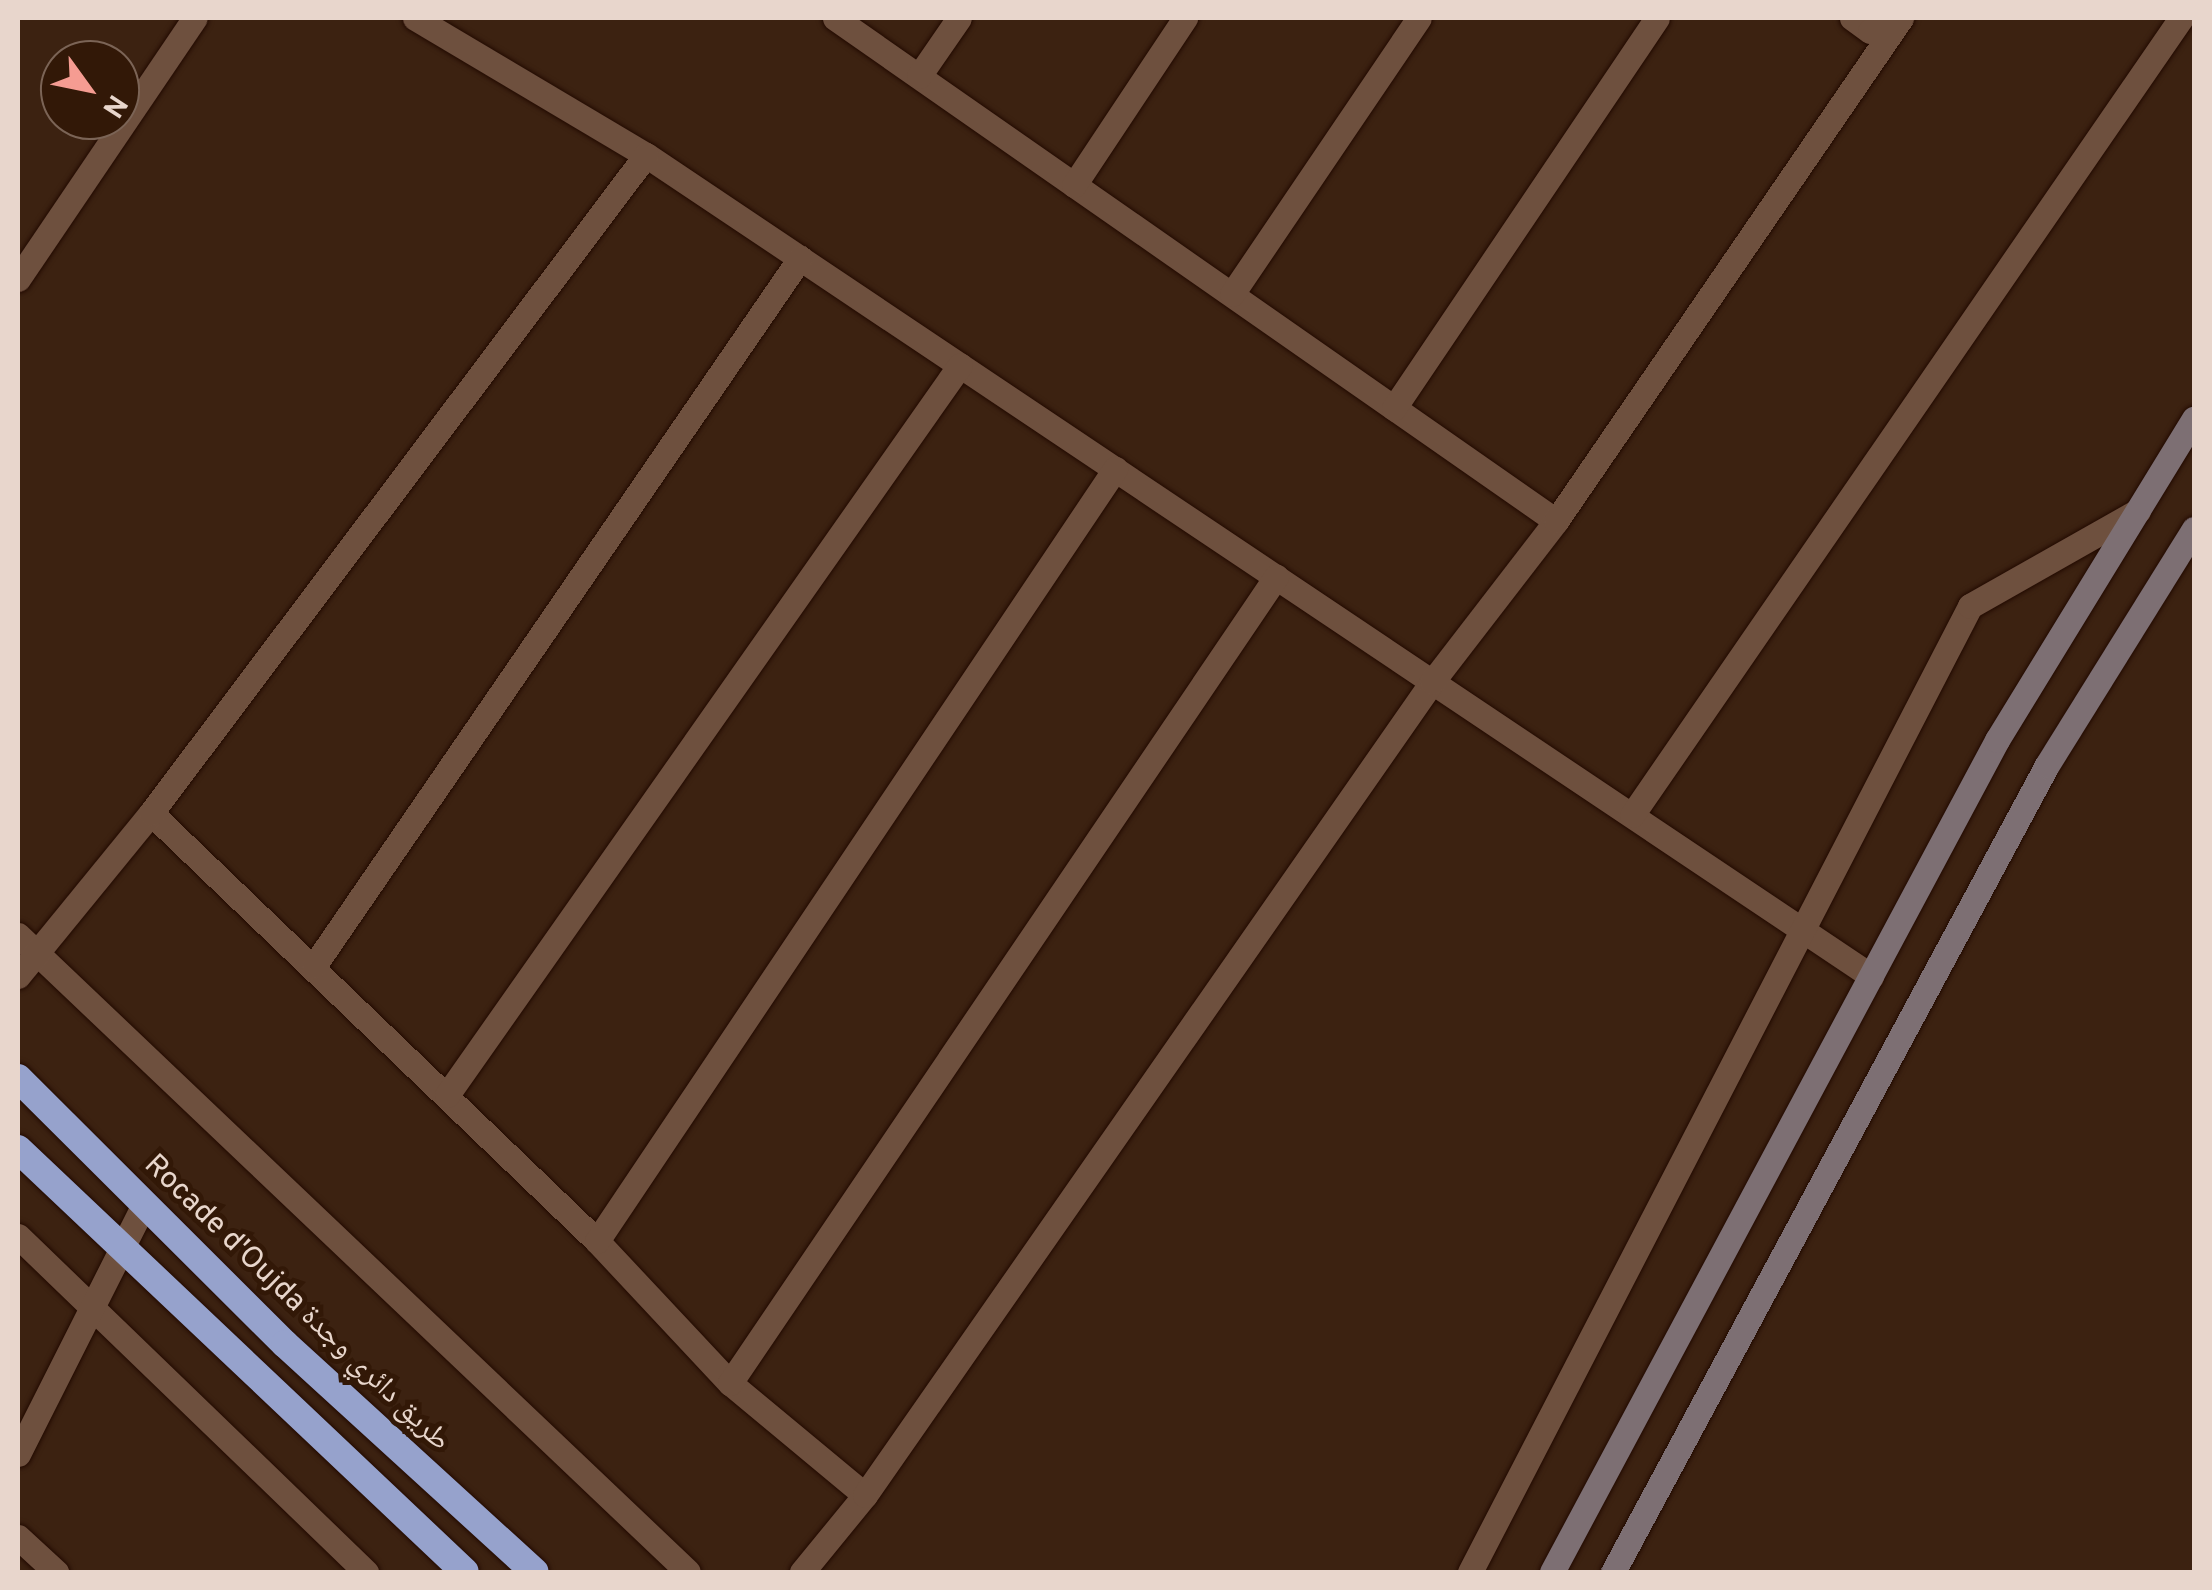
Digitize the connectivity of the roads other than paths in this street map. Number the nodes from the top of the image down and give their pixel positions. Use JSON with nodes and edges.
{"nodes":[{"id":1,"x":195,"y":18,"type":"edge"},
{"id":2,"x":414,"y":18,"type":"edge"},
{"id":3,"x":835,"y":18,"type":"edge"},
{"id":4,"x":959,"y":18,"type":"edge"},
{"id":5,"x":1186,"y":18,"type":"edge"},
{"id":6,"x":1418,"y":18,"type":"edge"},
{"id":7,"x":1657,"y":18,"type":"edge"},
{"id":8,"x":1852,"y":18,"type":"edge"},
{"id":9,"x":2181,"y":18,"type":"edge"},
{"id":10,"x":1897,"y":23,"type":"edge"},
{"id":11,"x":919,"y":76,"type":"junction"},
{"id":12,"x":646,"y":155,"type":"junction"},
{"id":13,"x":1074,"y":185,"type":"junction"},
{"id":14,"x":800,"y":258,"type":"junction"},
{"id":15,"x":18,"y":280,"type":"edge"},
{"id":16,"x":1232,"y":294,"type":"junction"},
{"id":17,"x":960,"y":365,"type":"junction"},
{"id":18,"x":1394,"y":408,"type":"junction"},
{"id":19,"x":2194,"y":419,"type":"edge"},
{"id":20,"x":1115,"y":469,"type":"junction"},
{"id":21,"x":2138,"y":511,"type":"junction"},
{"id":22,"x":1556,"y":521,"type":"junction"},
{"id":23,"x":2194,"y":529,"type":"edge"},
{"id":24,"x":1276,"y":577,"type":"junction"},
{"id":25,"x":1432,"y":682,"type":"junction"},
{"id":26,"x":151,"y":813,"type":"junction"},
{"id":27,"x":1632,"y":815,"type":"junction"},
{"id":28,"x":1799,"y":927,"type":"junction"},
{"id":29,"x":27,"y":943,"type":"edge"},
{"id":30,"x":314,"y":966,"type":"junction"},
{"id":31,"x":18,"y":976,"type":"edge"},
{"id":32,"x":1871,"y":976,"type":"junction"},
{"id":33,"x":18,"y":1078,"type":"edge"},
{"id":34,"x":447,"y":1096,"type":"junction"},
{"id":35,"x":18,"y":1149,"type":"edge"},
{"id":36,"x":144,"y":1205,"type":"junction"},
{"id":37,"x":18,"y":1236,"type":"edge"},
{"id":38,"x":597,"y":1242,"type":"junction"},
{"id":39,"x":120,"y":1249,"type":"junction"},
{"id":40,"x":88,"y":1305,"type":"junction"},
{"id":41,"x":730,"y":1384,"type":"junction"},
{"id":42,"x":18,"y":1454,"type":"edge"},
{"id":43,"x":865,"y":1495,"type":"junction"},
{"id":44,"x":18,"y":1536,"type":"edge"},
{"id":45,"x":458,"y":1570,"type":"edge"},
{"id":46,"x":56,"y":1572,"type":"edge"},
{"id":47,"x":366,"y":1572,"type":"edge"},
{"id":48,"x":535,"y":1572,"type":"edge"},
{"id":49,"x":688,"y":1572,"type":"edge"},
{"id":50,"x":802,"y":1572,"type":"edge"},
{"id":51,"x":1470,"y":1572,"type":"edge"},
{"id":52,"x":1552,"y":1572,"type":"edge"},
{"id":53,"x":1612,"y":1572,"type":"edge"}],
"edges":[{"from":1,"to":15,"type":"street"},
{"from":2,"to":12,"type":"street"},
{"from":3,"to":11,"type":"street"},
{"from":4,"to":11,"type":"street"},
{"from":5,"to":13,"type":"street"},
{"from":6,"to":16,"type":"street"},
{"from":7,"to":18,"type":"street"},
{"from":8,"to":10,"type":"street"},
{"from":9,"to":27,"type":"street"},
{"from":10,"to":22,"type":"street"},
{"from":11,"to":13,"type":"street"},
{"from":12,"to":14,"type":"street"},
{"from":12,"to":26,"type":"street"},
{"from":13,"to":16,"type":"street"},
{"from":14,"to":17,"type":"street"},
{"from":14,"to":30,"type":"street"},
{"from":16,"to":18,"type":"street"},
{"from":17,"to":20,"type":"street"},
{"from":17,"to":34,"type":"street"},
{"from":18,"to":22,"type":"street"},
{"from":19,"to":21,"type":"main road"},
{"from":20,"to":24,"type":"street"},
{"from":20,"to":38,"type":"street"},
{"from":21,"to":28,"type":"street"},
{"from":21,"to":32,"type":"main road"},
{"from":22,"to":25,"type":"street"},
{"from":23,"to":53,"type":"main road"},
{"from":24,"to":25,"type":"street"},
{"from":24,"to":41,"type":"street"},
{"from":25,"to":27,"type":"street"},
{"from":25,"to":43,"type":"street"},
{"from":26,"to":29,"type":"street"},
{"from":26,"to":30,"type":"street"},
{"from":27,"to":28,"type":"street"},
{"from":28,"to":32,"type":"street"},
{"from":28,"to":51,"type":"street"},
{"from":29,"to":31,"type":"street"},
{"from":29,"to":49,"type":"street"},
{"from":30,"to":34,"type":"street"},
{"from":32,"to":52,"type":"main road"},
{"from":33,"to":36,"type":"highway","name":"Rocade d'Oujda طريق دائري وجدة"},
{"from":34,"to":38,"type":"street"},
{"from":35,"to":39,"type":"highway"},
{"from":36,"to":39,"type":"street"},
{"from":36,"to":48,"type":"highway","name":"Rocade d'Oujda طريق دائري وجدة"},
{"from":37,"to":40,"type":"street"},
{"from":38,"to":41,"type":"street"},
{"from":39,"to":40,"type":"street"},
{"from":39,"to":45,"type":"highway"},
{"from":40,"to":42,"type":"street"},
{"from":40,"to":47,"type":"street"},
{"from":41,"to":43,"type":"street"},
{"from":43,"to":50,"type":"street"},
{"from":44,"to":46,"type":"street"}]}
